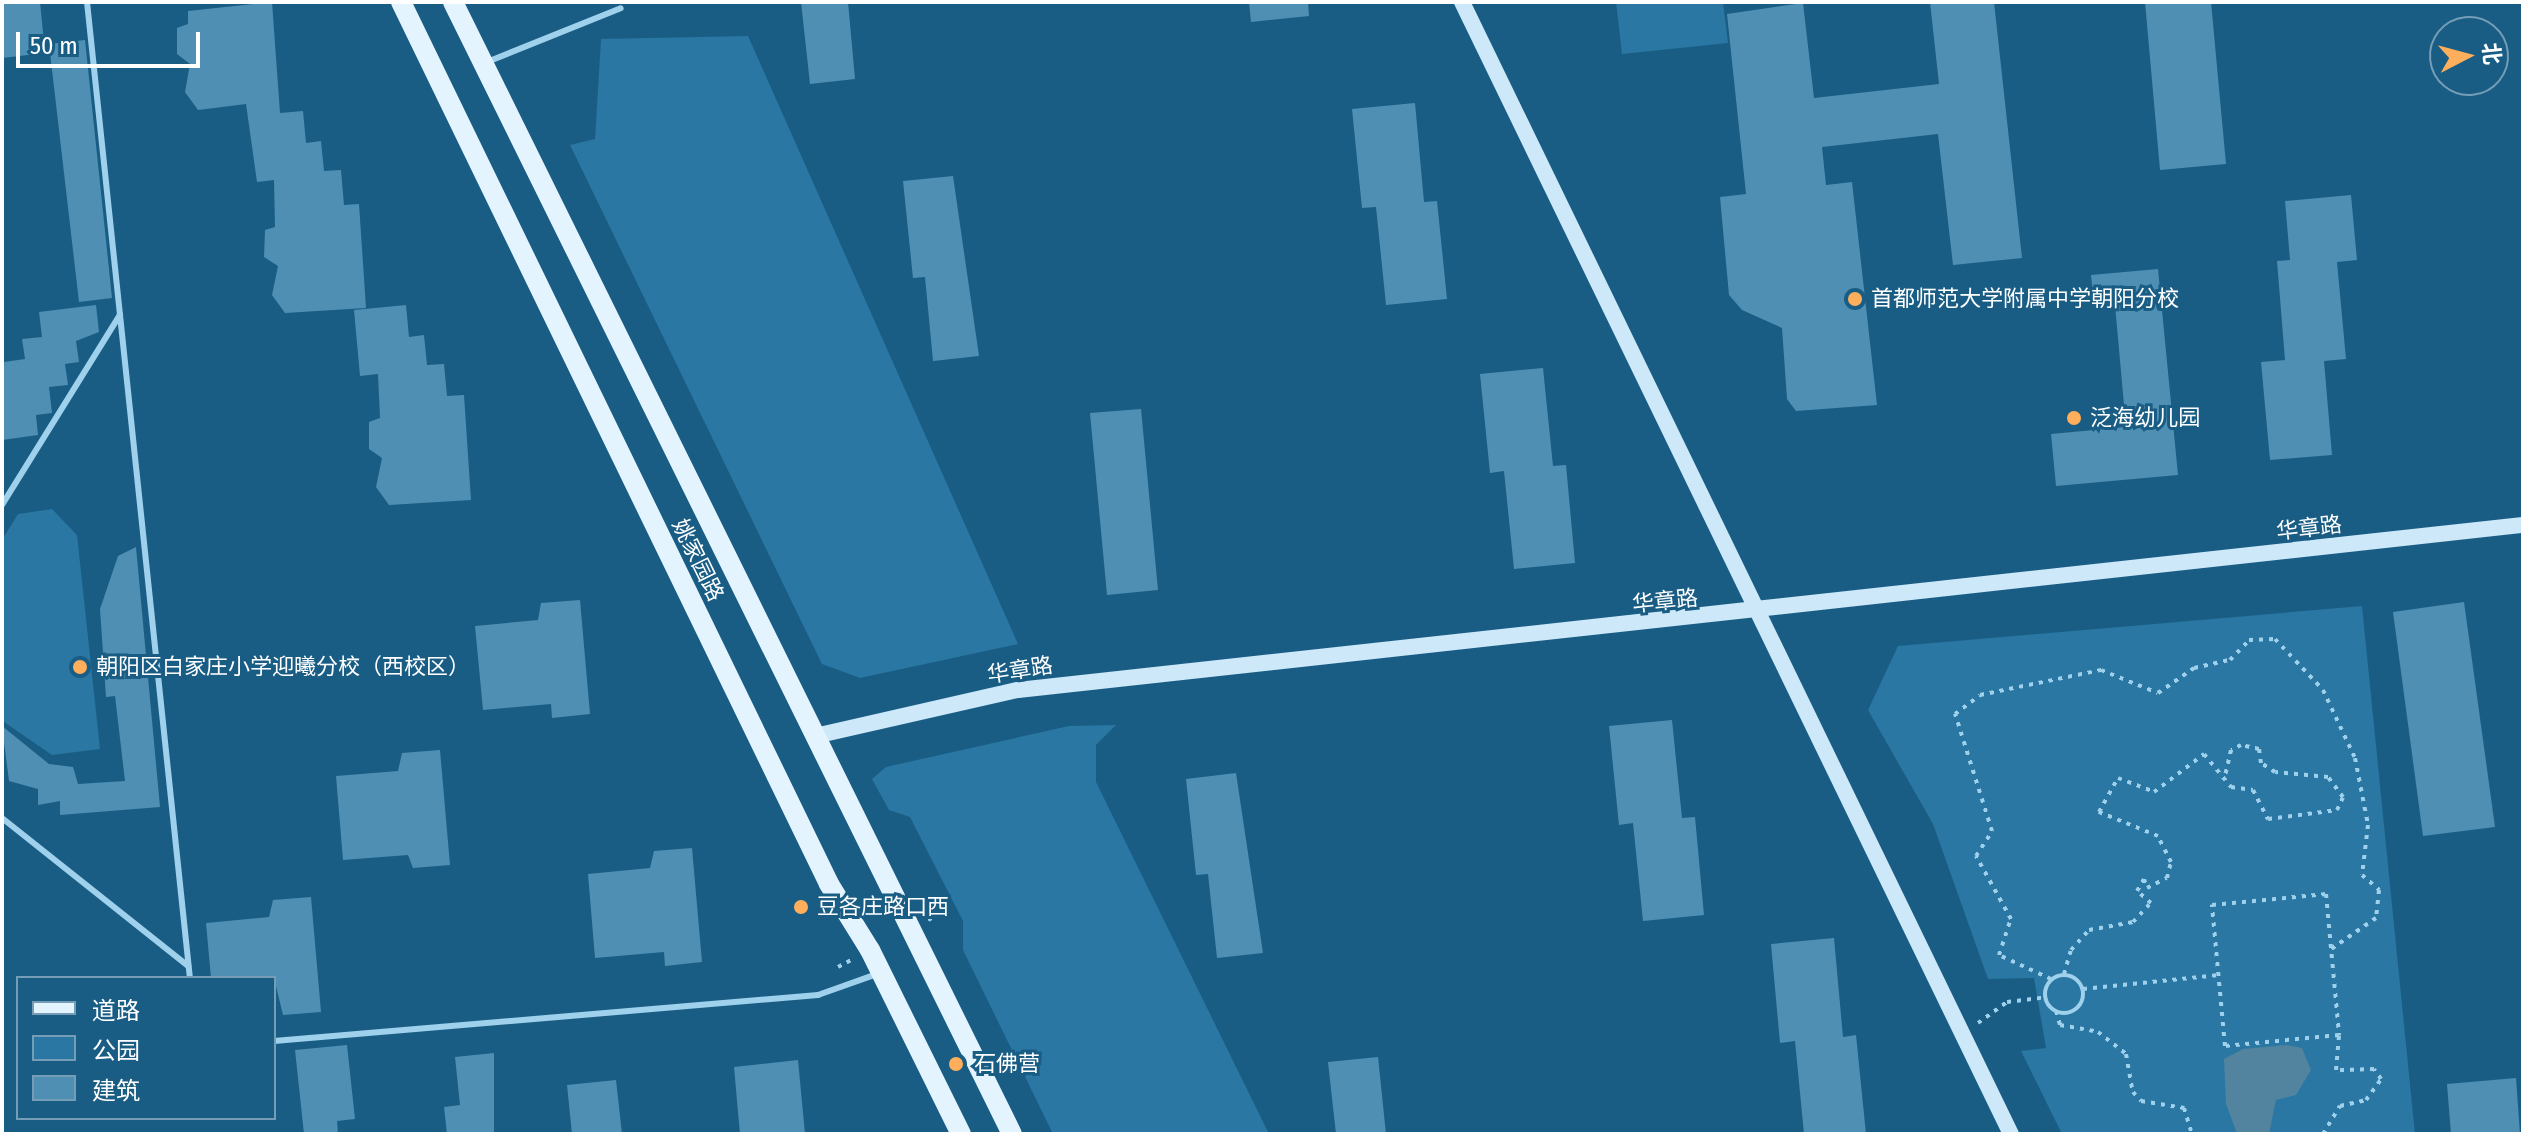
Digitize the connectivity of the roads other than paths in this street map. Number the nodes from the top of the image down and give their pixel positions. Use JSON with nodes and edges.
{"nodes":[{"id":1,"x":87,"y":2,"type":"edge"},
{"id":2,"x":401,"y":2,"type":"edge"},
{"id":3,"x":453,"y":2,"type":"edge"},
{"id":4,"x":1462,"y":2,"type":"edge"},
{"id":5,"x":621,"y":8,"type":"dead end"},
{"id":6,"x":484,"y":64,"type":"junction"},
{"id":7,"x":120,"y":315,"type":"junction"},
{"id":8,"x":2,"y":505,"type":"edge"},
{"id":9,"x":2523,"y":525,"type":"edge"},
{"id":10,"x":1759,"y":613,"type":"junction"},
{"id":11,"x":815,"y":736,"type":"junction"},
{"id":12,"x":2,"y":818,"type":"edge"},
{"id":13,"x":188,"y":966,"type":"junction"},
{"id":14,"x":881,"y":973,"type":"junction"},
{"id":15,"x":190,"y":976,"type":"edge"},
{"id":16,"x":276,"y":1041,"type":"edge"},
{"id":17,"x":961,"y":1134,"type":"edge"},
{"id":18,"x":1012,"y":1134,"type":"edge"},
{"id":19,"x":2011,"y":1134,"type":"edge"}],
"edges":[{"from":1,"to":7,"type":"lane"},
{"from":2,"to":14,"type":"main road","name":"姚家园路"},
{"from":3,"to":6,"type":"main road","name":"姚家园路"},
{"from":4,"to":10,"type":"street"},
{"from":5,"to":6,"type":"lane"},
{"from":6,"to":11,"type":"main road","name":"姚家园路"},
{"from":7,"to":8,"type":"lane"},
{"from":7,"to":13,"type":"lane"},
{"from":9,"to":10,"type":"street","name":"华章路"},
{"from":10,"to":11,"type":"street","name":"华章路"},
{"from":10,"to":19,"type":"street"},
{"from":11,"to":18,"type":"main road","name":"姚家园路"},
{"from":12,"to":13,"type":"lane"},
{"from":13,"to":15,"type":"lane"},
{"from":14,"to":16,"type":"lane"},
{"from":14,"to":17,"type":"main road","name":"姚家园路"}]}
